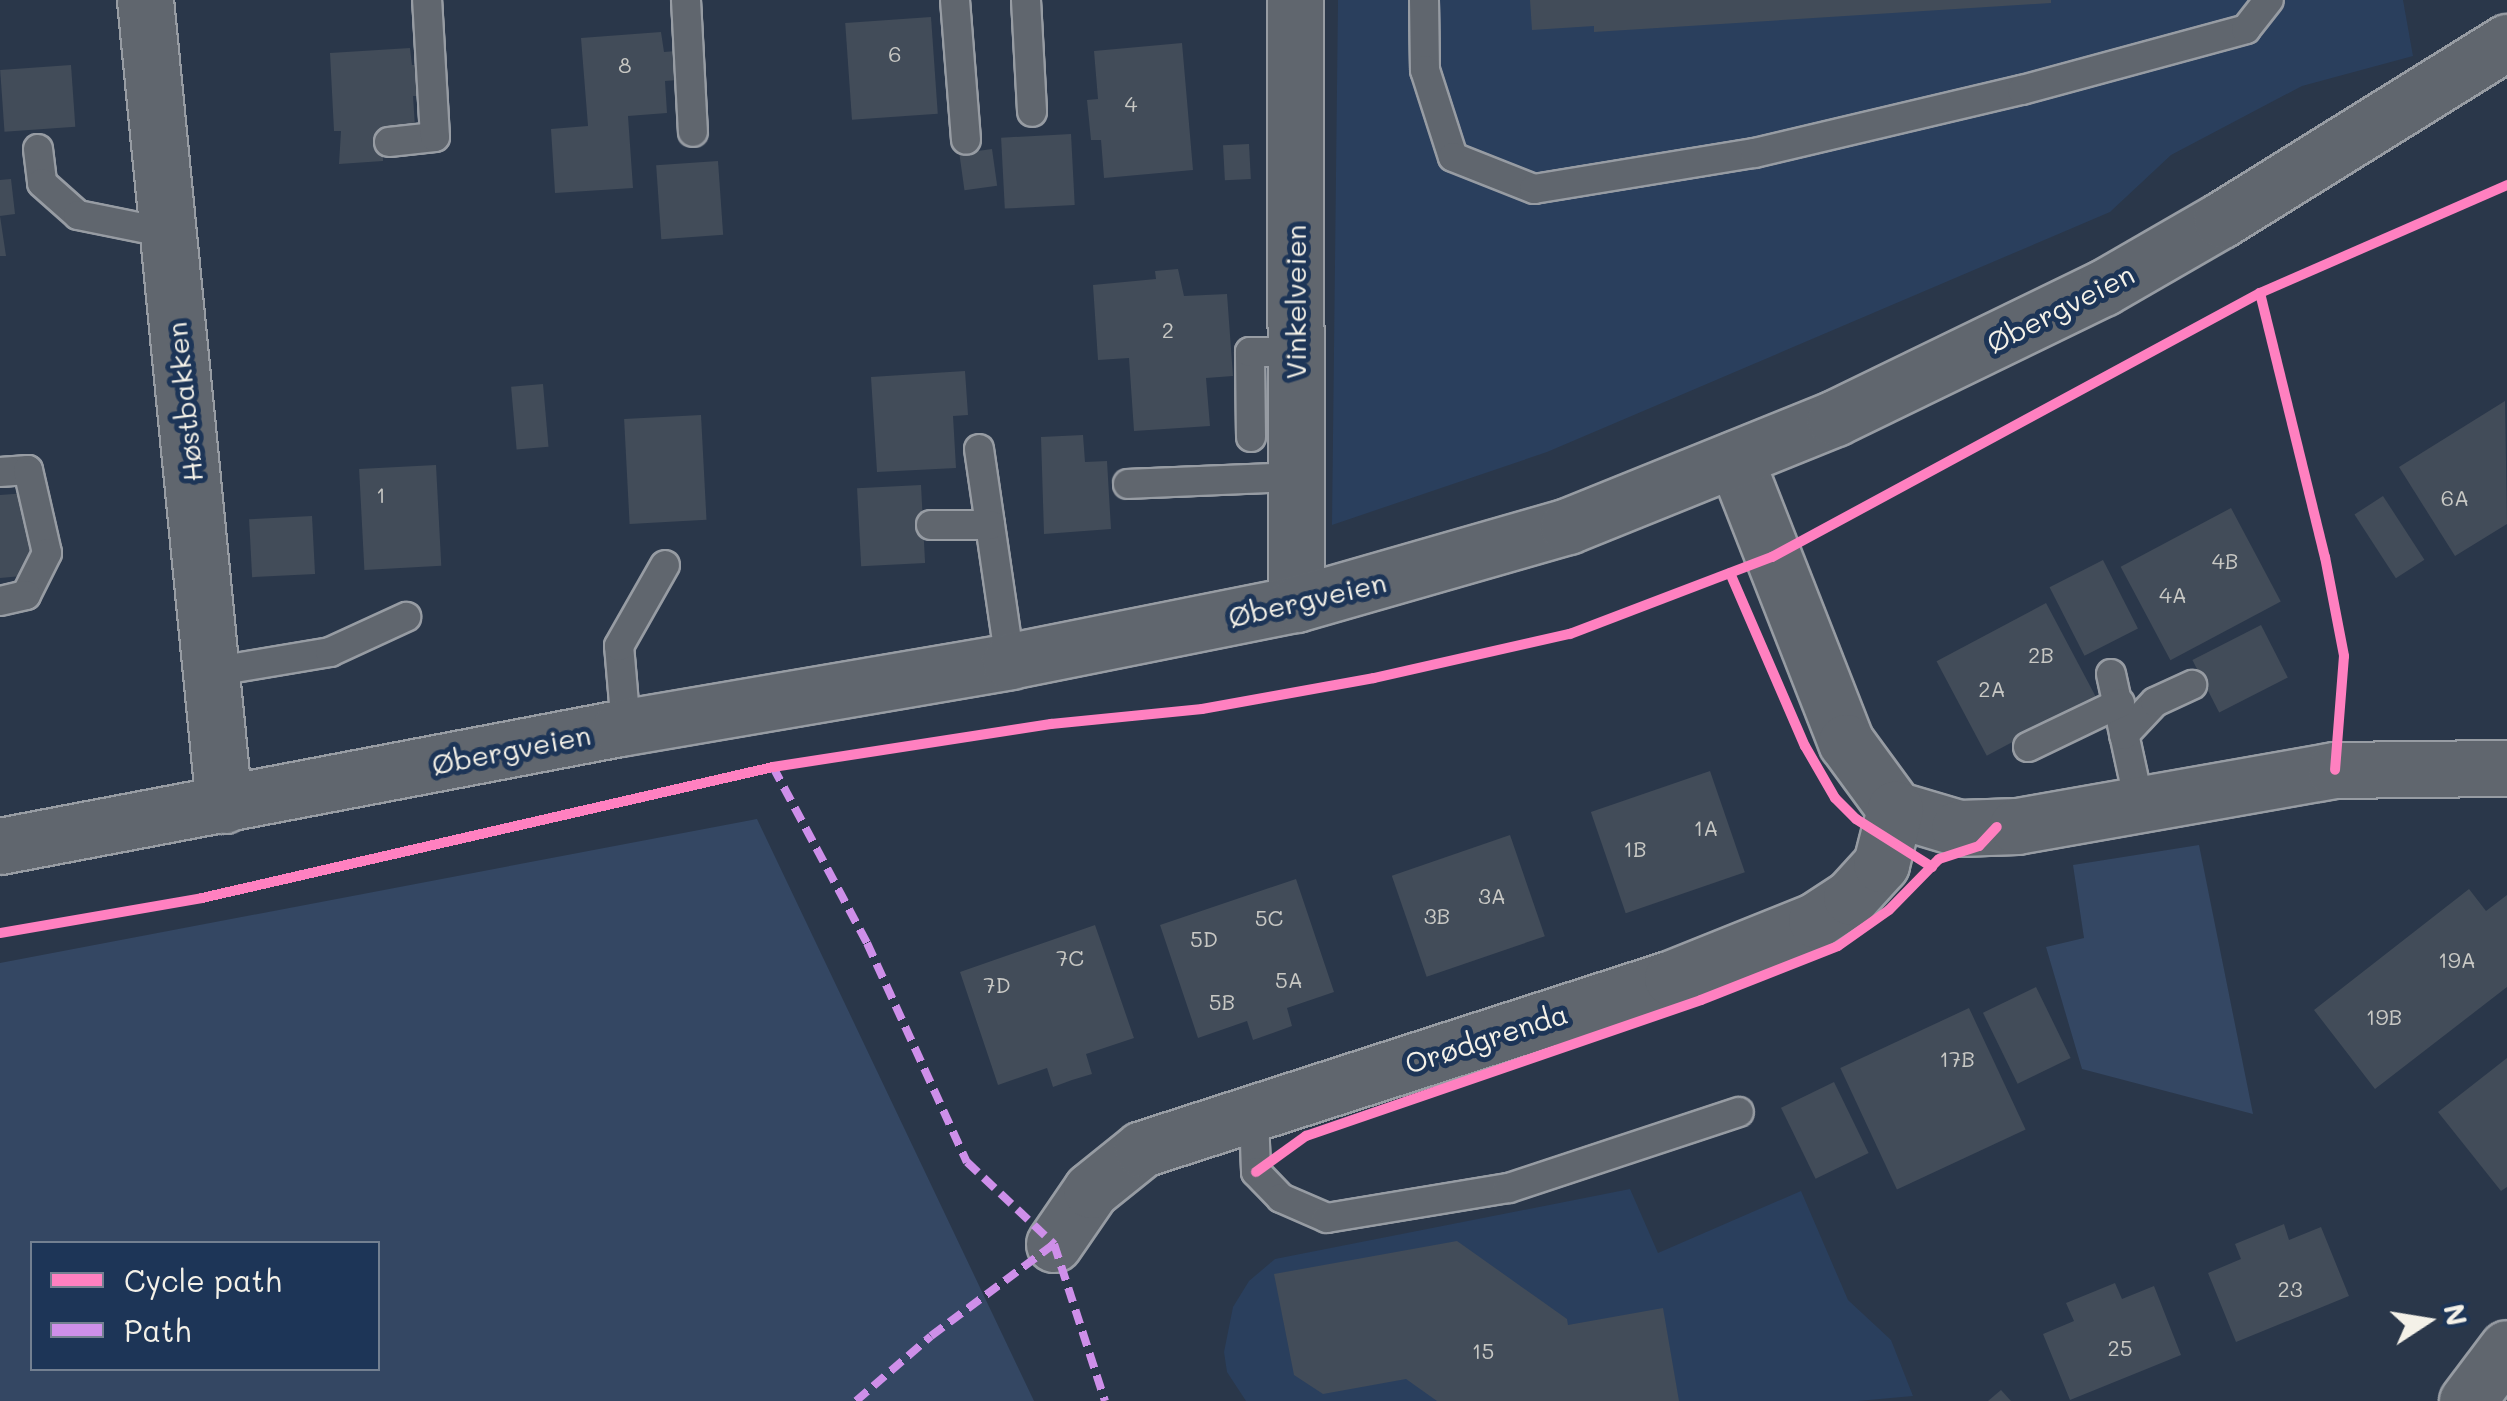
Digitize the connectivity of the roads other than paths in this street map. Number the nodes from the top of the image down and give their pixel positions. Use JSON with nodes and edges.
{"nodes":[{"id":1,"x":145,"y":0,"type":"edge"},
{"id":2,"x":427,"y":0,"type":"edge"},
{"id":3,"x":686,"y":0,"type":"edge"},
{"id":4,"x":955,"y":0,"type":"edge"},
{"id":5,"x":1026,"y":0,"type":"edge"},
{"id":6,"x":1295,"y":0,"type":"edge"},
{"id":7,"x":1424,"y":0,"type":"edge"},
{"id":8,"x":2270,"y":0,"type":"edge"},
{"id":9,"x":2507,"y":42,"type":"edge"},
{"id":10,"x":1032,"y":112,"type":"dead end"},
{"id":11,"x":693,"y":132,"type":"dead end"},
{"id":12,"x":966,"y":140,"type":"dead end"},
{"id":13,"x":389,"y":142,"type":"dead end"},
{"id":14,"x":38,"y":149,"type":"dead end"},
{"id":15,"x":168,"y":234,"type":"junction"},
{"id":16,"x":1295,"y":352,"type":"junction"},
{"id":17,"x":1251,"y":437,"type":"dead end"},
{"id":18,"x":979,"y":449,"type":"dead end"},
{"id":19,"x":1735,"y":458,"type":"junction"},
{"id":20,"x":0,"y":472,"type":"edge"},
{"id":21,"x":1296,"y":477,"type":"junction"},
{"id":22,"x":1128,"y":484,"type":"dead end"},
{"id":23,"x":931,"y":525,"type":"dead end"},
{"id":24,"x":990,"y":525,"type":"junction"},
{"id":25,"x":664,"y":564,"type":"dead end"},
{"id":26,"x":0,"y":601,"type":"edge"},
{"id":27,"x":1296,"y":604,"type":"junction"},
{"id":28,"x":406,"y":618,"type":"dead end"},
{"id":29,"x":1010,"y":661,"type":"junction"},
{"id":30,"x":211,"y":672,"type":"junction"},
{"id":31,"x":2111,"y":674,"type":"dead end"},
{"id":32,"x":2192,"y":685,"type":"dead end"},
{"id":33,"x":2120,"y":702,"type":"junction"},
{"id":34,"x":626,"y":727,"type":"junction"},
{"id":35,"x":2124,"y":735,"type":"junction"},
{"id":36,"x":2028,"y":747,"type":"dead end"},
{"id":37,"x":2507,"y":768,"type":"edge"},
{"id":38,"x":2139,"y":802,"type":"junction"},
{"id":39,"x":224,"y":805,"type":"junction"},
{"id":40,"x":1895,"y":810,"type":"junction"},
{"id":41,"x":0,"y":846,"type":"edge"},
{"id":42,"x":1740,"y":1112,"type":"dead end"},
{"id":43,"x":1254,"y":1114,"type":"junction"},
{"id":44,"x":1054,"y":1244,"type":"dead end"},
{"id":45,"x":2507,"y":1348,"type":"edge"},
{"id":46,"x":2467,"y":1401,"type":"edge"}],
"edges":[{"from":1,"to":15,"type":"street","name":"Høstbakken"},
{"from":2,"to":13,"type":"lane"},
{"from":3,"to":11,"type":"lane"},
{"from":4,"to":12,"type":"lane"},
{"from":5,"to":10,"type":"lane"},
{"from":6,"to":16,"type":"street","name":"Vinkelveien"},
{"from":7,"to":8,"type":"lane"},
{"from":9,"to":19,"type":"street","name":"Øbergveien"},
{"from":14,"to":15,"type":"lane"},
{"from":15,"to":30,"type":"street","name":"Høstbakken"},
{"from":16,"to":17,"type":"lane"},
{"from":16,"to":21,"type":"street","name":"Vinkelveien"},
{"from":18,"to":24,"type":"lane"},
{"from":19,"to":27,"type":"street","name":"Øbergveien"},
{"from":19,"to":40,"type":"street"},
{"from":20,"to":26,"type":"lane"},
{"from":21,"to":22,"type":"lane"},
{"from":21,"to":27,"type":"street","name":"Vinkelveien"},
{"from":23,"to":24,"type":"lane"},
{"from":24,"to":29,"type":"lane"},
{"from":25,"to":34,"type":"lane"},
{"from":27,"to":29,"type":"street","name":"Øbergveien"},
{"from":28,"to":30,"type":"lane"},
{"from":29,"to":34,"type":"street","name":"Øbergveien"},
{"from":30,"to":39,"type":"street","name":"Høstbakken"},
{"from":31,"to":33,"type":"lane"},
{"from":32,"to":35,"type":"lane"},
{"from":33,"to":35,"type":"lane"},
{"from":33,"to":36,"type":"lane"},
{"from":34,"to":39,"type":"street","name":"Øbergveien"},
{"from":35,"to":38,"type":"lane"},
{"from":37,"to":38,"type":"street"},
{"from":38,"to":40,"type":"street"},
{"from":39,"to":41,"type":"street","name":"Øbergveien"},
{"from":40,"to":43,"type":"street","name":"Orødgrenda"},
{"from":42,"to":43,"type":"lane"},
{"from":43,"to":44,"type":"street","name":"Orødgrenda"},
{"from":45,"to":46,"type":"street"}]}
